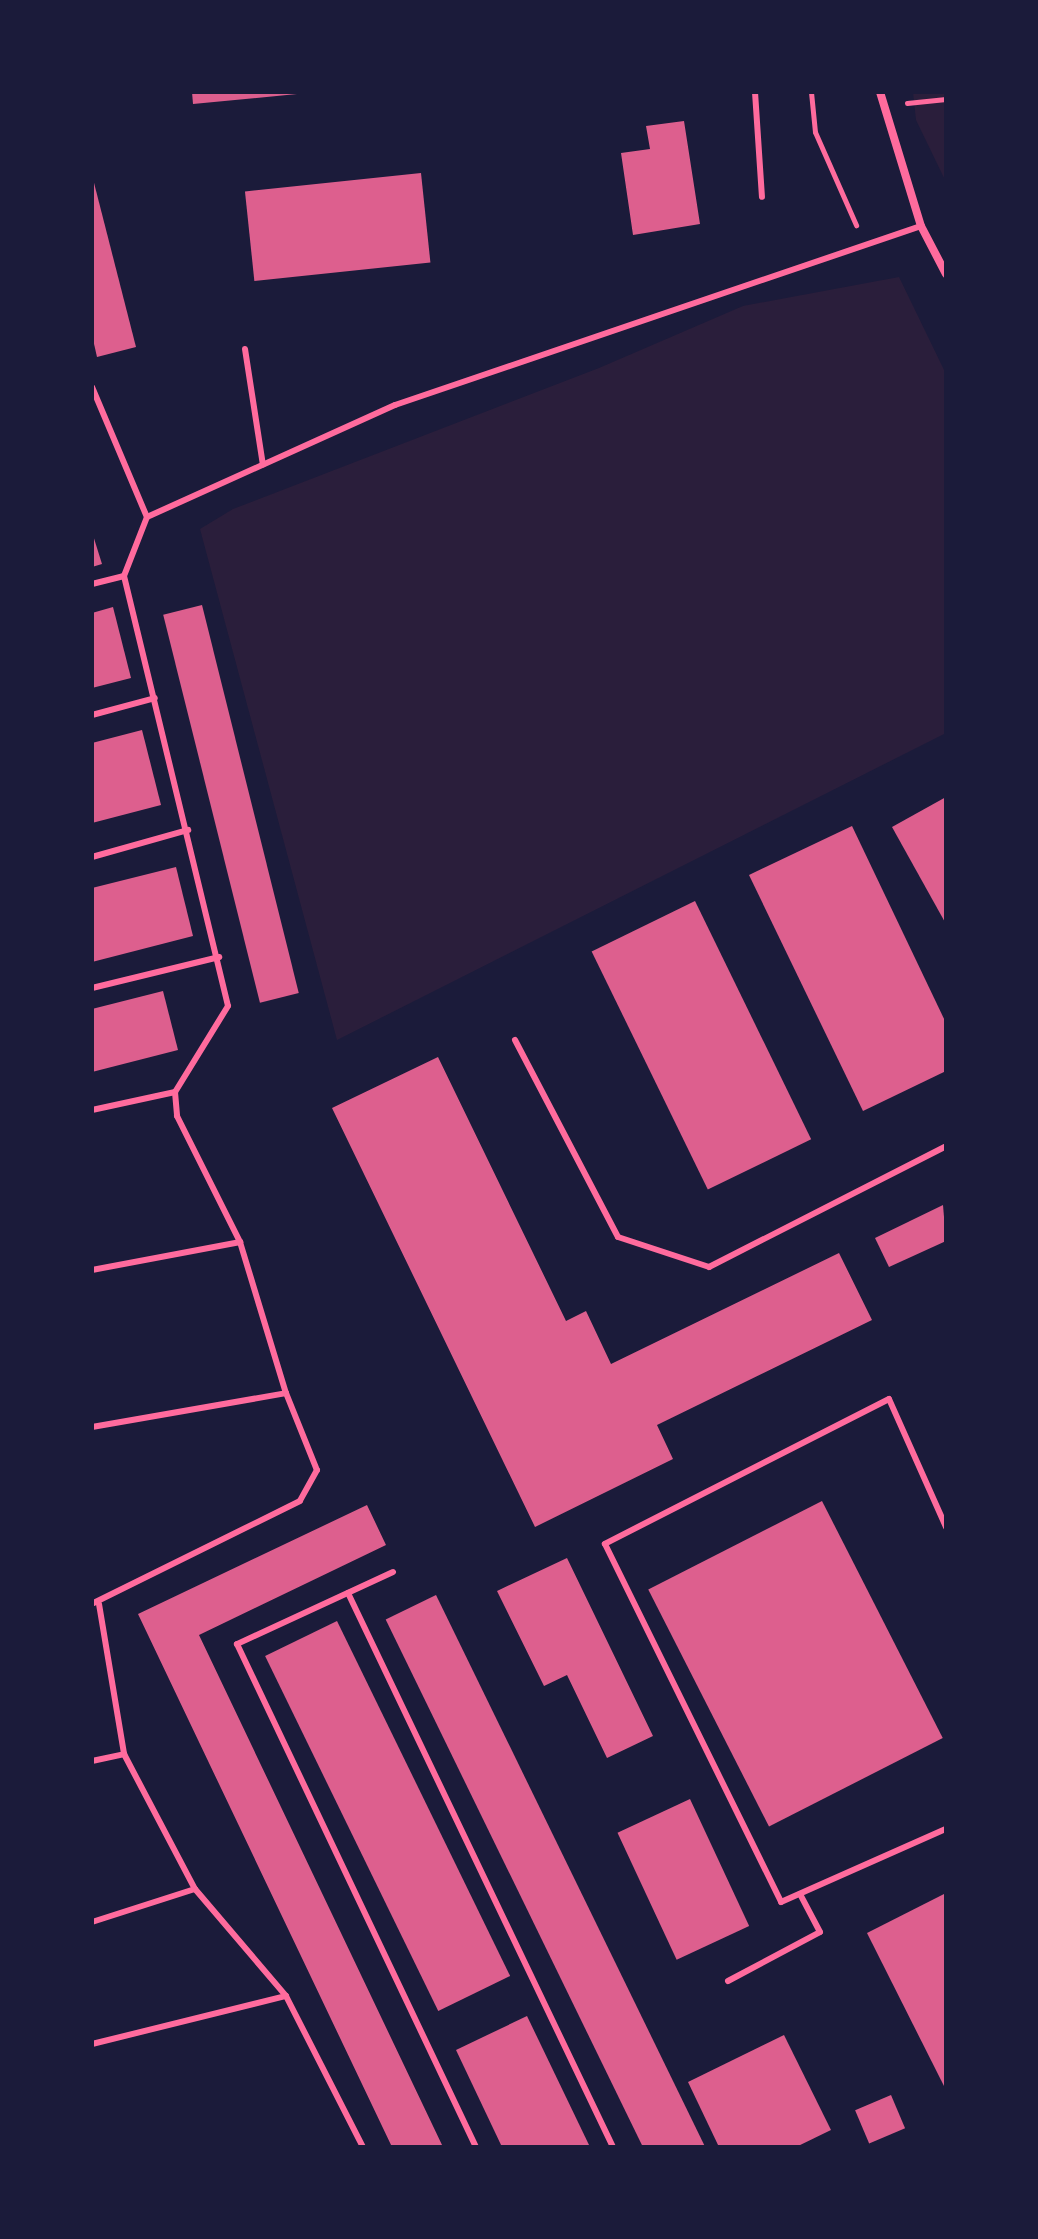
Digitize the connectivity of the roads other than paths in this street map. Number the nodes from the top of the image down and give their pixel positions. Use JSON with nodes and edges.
{"nodes":[{"id":1,"x":755,"y":92,"type":"edge"},
{"id":2,"x":880,"y":92,"type":"edge"},
{"id":3,"x":762,"y":197,"type":"dead end"},
{"id":4,"x":921,"y":226,"type":"junction"},
{"id":5,"x":946,"y":274,"type":"edge"},
{"id":6,"x":245,"y":349,"type":"dead end"},
{"id":7,"x":92,"y":387,"type":"edge"},
{"id":8,"x":263,"y":465,"type":"junction"},
{"id":9,"x":147,"y":517,"type":"junction"},
{"id":10,"x":124,"y":576,"type":"junction"},
{"id":11,"x":92,"y":584,"type":"edge"},
{"id":12,"x":155,"y":698,"type":"junction"},
{"id":13,"x":92,"y":715,"type":"edge"},
{"id":14,"x":188,"y":830,"type":"junction"},
{"id":15,"x":92,"y":857,"type":"edge"},
{"id":16,"x":219,"y":957,"type":"junction"},
{"id":17,"x":92,"y":988,"type":"edge"},
{"id":18,"x":515,"y":1040,"type":"dead end"},
{"id":19,"x":175,"y":1092,"type":"junction"},
{"id":20,"x":92,"y":1110,"type":"edge"},
{"id":21,"x":946,"y":1146,"type":"edge"},
{"id":22,"x":240,"y":1242,"type":"junction"},
{"id":23,"x":92,"y":1270,"type":"edge"},
{"id":24,"x":286,"y":1393,"type":"junction"},
{"id":25,"x":92,"y":1427,"type":"edge"},
{"id":26,"x":946,"y":1527,"type":"edge"},
{"id":27,"x":393,"y":1572,"type":"dead end"},
{"id":28,"x":348,"y":1593,"type":"junction"},
{"id":29,"x":96,"y":1604,"type":"edge"},
{"id":30,"x":124,"y":1754,"type":"junction"},
{"id":31,"x":92,"y":1761,"type":"edge"},
{"id":32,"x":946,"y":1829,"type":"edge"},
{"id":33,"x":195,"y":1889,"type":"junction"},
{"id":34,"x":800,"y":1894,"type":"junction"},
{"id":35,"x":92,"y":1922,"type":"edge"},
{"id":36,"x":728,"y":1981,"type":"dead end"},
{"id":37,"x":286,"y":1996,"type":"junction"},
{"id":38,"x":92,"y":2044,"type":"edge"},
{"id":39,"x":363,"y":2147,"type":"edge"},
{"id":40,"x":476,"y":2147,"type":"edge"},
{"id":41,"x":613,"y":2147,"type":"edge"}],
"edges":[{"from":1,"to":3,"type":"lane"},
{"from":2,"to":4,"type":"street"},
{"from":4,"to":5,"type":"street"},
{"from":4,"to":8,"type":"lane"},
{"from":6,"to":8,"type":"lane"},
{"from":7,"to":9,"type":"lane"},
{"from":8,"to":9,"type":"lane"},
{"from":9,"to":10,"type":"lane"},
{"from":10,"to":11,"type":"lane"},
{"from":10,"to":12,"type":"lane"},
{"from":12,"to":13,"type":"lane"},
{"from":12,"to":14,"type":"lane"},
{"from":14,"to":15,"type":"lane"},
{"from":14,"to":16,"type":"lane"},
{"from":16,"to":17,"type":"lane"},
{"from":16,"to":19,"type":"lane"},
{"from":18,"to":21,"type":"lane"},
{"from":19,"to":20,"type":"lane"},
{"from":19,"to":22,"type":"lane"},
{"from":22,"to":23,"type":"lane"},
{"from":22,"to":24,"type":"lane"},
{"from":24,"to":25,"type":"lane"},
{"from":24,"to":29,"type":"lane"},
{"from":26,"to":34,"type":"lane"},
{"from":27,"to":28,"type":"lane"},
{"from":28,"to":40,"type":"lane"},
{"from":28,"to":41,"type":"lane"},
{"from":29,"to":30,"type":"lane"},
{"from":30,"to":31,"type":"lane"},
{"from":30,"to":33,"type":"lane"},
{"from":32,"to":34,"type":"lane"},
{"from":33,"to":35,"type":"lane"},
{"from":33,"to":37,"type":"lane"},
{"from":34,"to":36,"type":"lane"},
{"from":37,"to":38,"type":"lane"},
{"from":37,"to":39,"type":"lane"}]}
